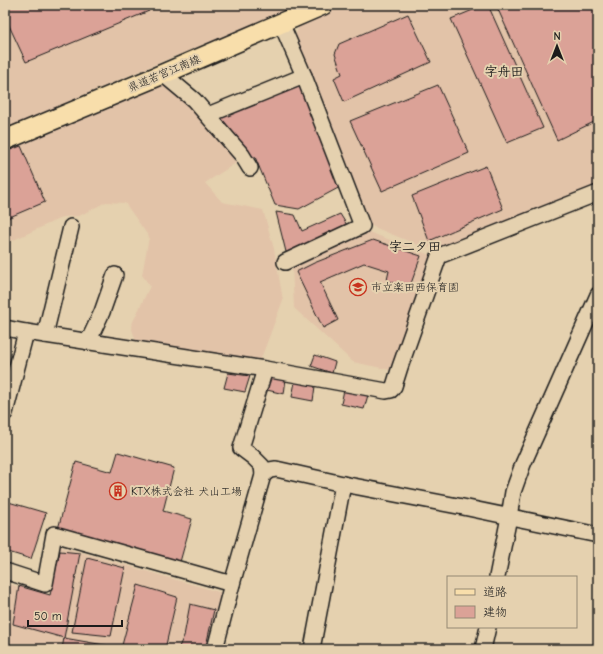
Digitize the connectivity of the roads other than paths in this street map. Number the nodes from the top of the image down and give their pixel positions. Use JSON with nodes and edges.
{"nodes":[{"id":1,"x":323,"y":5,"type":"edge"},
{"id":2,"x":281,"y":23,"type":"junction"},
{"id":3,"x":163,"y":74,"type":"junction"},
{"id":4,"x":304,"y":76,"type":"junction"},
{"id":5,"x":208,"y":115,"type":"junction"},
{"id":6,"x":5,"y":140,"type":"edge"},
{"id":7,"x":250,"y":168,"type":"dead end"},
{"id":8,"x":598,"y":193,"type":"edge"},
{"id":9,"x":71,"y":227,"type":"dead end"},
{"id":10,"x":285,"y":262,"type":"dead end"},
{"id":11,"x":116,"y":275,"type":"dead end"},
{"id":12,"x":598,"y":295,"type":"edge"},
{"id":13,"x":5,"y":328,"type":"edge"},
{"id":14,"x":26,"y":332,"type":"junction"},
{"id":15,"x":45,"y":335,"type":"junction"},
{"id":16,"x":88,"y":342,"type":"junction"},
{"id":17,"x":265,"y":369,"type":"junction"},
{"id":18,"x":5,"y":413,"type":"edge"},
{"id":19,"x":263,"y":475,"type":"junction"},
{"id":20,"x":343,"y":484,"type":"junction"},
{"id":21,"x":509,"y":517,"type":"junction"},
{"id":22,"x":598,"y":535,"type":"edge"},
{"id":23,"x":5,"y":571,"type":"edge"},
{"id":24,"x":497,"y":576,"type":"edge"},
{"id":25,"x":232,"y":584,"type":"junction"},
{"id":26,"x":488,"y":628,"type":"edge"},
{"id":27,"x":215,"y":649,"type":"edge"},
{"id":28,"x":312,"y":649,"type":"edge"},
{"id":29,"x":483,"y":649,"type":"edge"}],
"edges":[{"from":1,"to":2,"type":"main road","name":"県道若宮江南線"},
{"from":2,"to":3,"type":"main road","name":"県道若宮江南線"},
{"from":2,"to":4,"type":"street"},
{"from":3,"to":5,"type":"street"},
{"from":3,"to":6,"type":"main road","name":"県道若宮江南線"},
{"from":4,"to":5,"type":"street"},
{"from":4,"to":10,"type":"street"},
{"from":5,"to":7,"type":"street"},
{"from":8,"to":17,"type":"street"},
{"from":9,"to":15,"type":"street"},
{"from":11,"to":16,"type":"street"},
{"from":12,"to":21,"type":"street"},
{"from":13,"to":14,"type":"street"},
{"from":14,"to":15,"type":"street"},
{"from":14,"to":18,"type":"street"},
{"from":15,"to":16,"type":"street"},
{"from":16,"to":17,"type":"street"},
{"from":17,"to":19,"type":"street"},
{"from":19,"to":20,"type":"street"},
{"from":19,"to":25,"type":"street"},
{"from":20,"to":21,"type":"street"},
{"from":20,"to":28,"type":"street"},
{"from":21,"to":22,"type":"street"},
{"from":21,"to":24,"type":"street"},
{"from":23,"to":25,"type":"street"},
{"from":25,"to":27,"type":"street"},
{"from":26,"to":29,"type":"street"}]}
